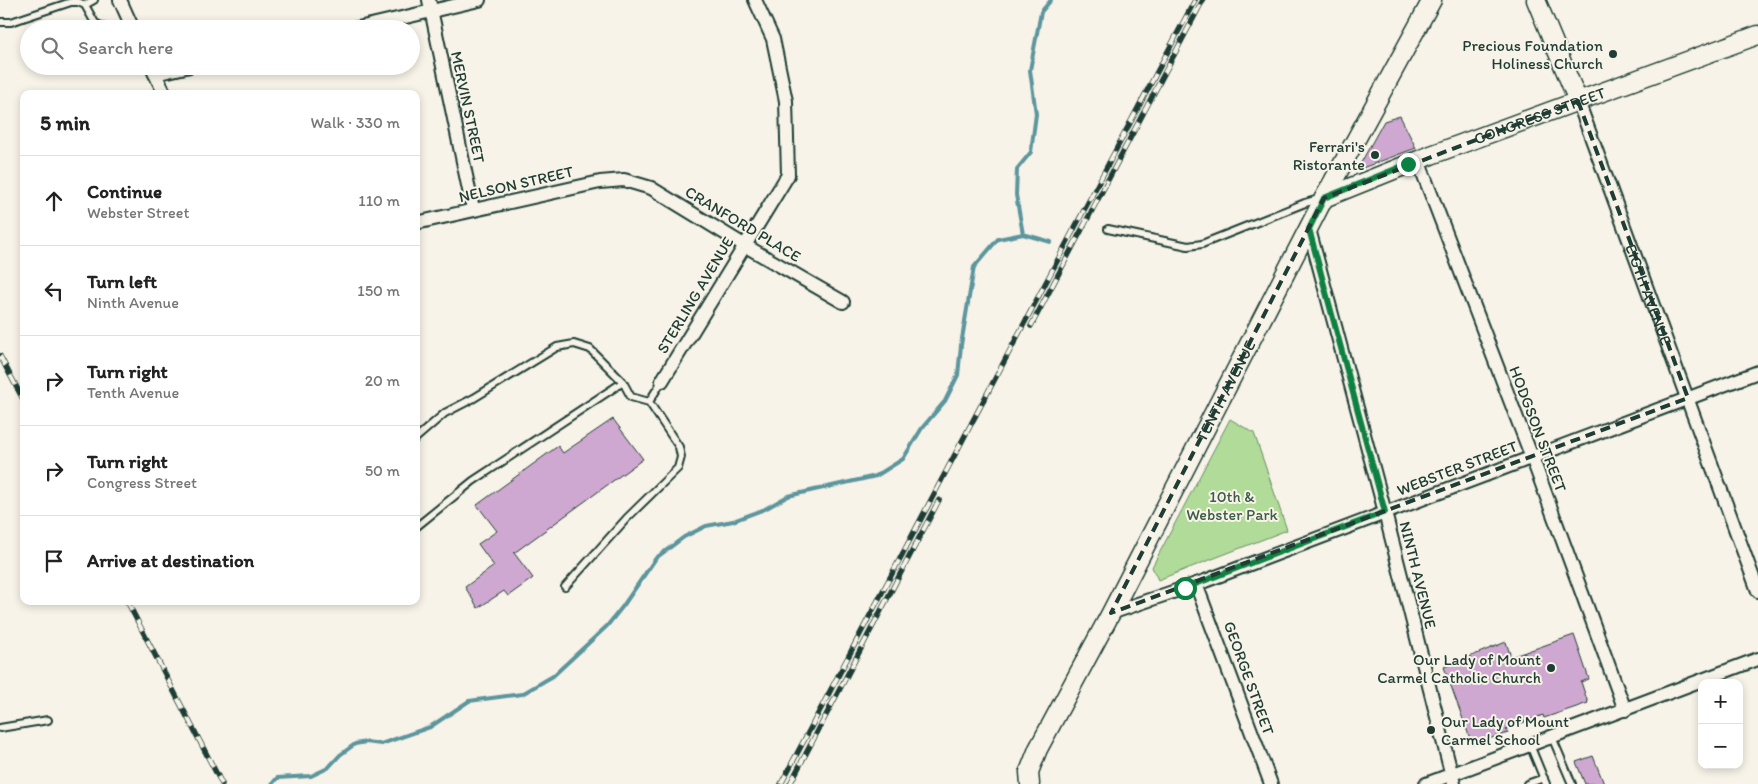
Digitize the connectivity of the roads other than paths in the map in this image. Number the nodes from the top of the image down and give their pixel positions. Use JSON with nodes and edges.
{"nodes":[{"id":1,"x":94,"y":0,"type":"edge"},
{"id":2,"x":120,"y":0,"type":"edge"},
{"id":3,"x":479,"y":0,"type":"edge"},
{"id":4,"x":755,"y":0,"type":"edge"},
{"id":5,"x":1432,"y":0,"type":"edge"},
{"id":6,"x":1536,"y":0,"type":"edge"},
{"id":7,"x":85,"y":5,"type":"junction"},
{"id":8,"x":430,"y":6,"type":"edge"},
{"id":9,"x":93,"y":20,"type":"edge"},
{"id":10,"x":129,"y":20,"type":"edge"},
{"id":11,"x":384,"y":20,"type":"edge"},
{"id":12,"x":0,"y":22,"type":"edge"},
{"id":13,"x":1758,"y":35,"type":"edge"},
{"id":14,"x":156,"y":75,"type":"edge"},
{"id":15,"x":163,"y":90,"type":"edge"},
{"id":16,"x":1578,"y":101,"type":"junction"},
{"id":17,"x":1418,"y":160,"type":"junction"},
{"id":18,"x":624,"y":180,"type":"joint"},
{"id":19,"x":1324,"y":198,"type":"junction"},
{"id":20,"x":474,"y":209,"type":"junction"},
{"id":21,"x":420,"y":222,"type":"edge"},
{"id":22,"x":1108,"y":229,"type":"dead end"},
{"id":23,"x":1309,"y":229,"type":"junction"},
{"id":24,"x":744,"y":245,"type":"junction"},
{"id":25,"x":843,"y":302,"type":"dead end"},
{"id":26,"x":1758,"y":372,"type":"edge"},
{"id":27,"x":623,"y":382,"type":"junction"},
{"id":28,"x":662,"y":382,"type":"joint"},
{"id":29,"x":1688,"y":398,"type":"junction"},
{"id":30,"x":649,"y":402,"type":"junction"},
{"id":31,"x":420,"y":435,"type":"edge"},
{"id":32,"x":1532,"y":457,"type":"junction"},
{"id":33,"x":1385,"y":512,"type":"junction"},
{"id":34,"x":420,"y":524,"type":"edge"},
{"id":35,"x":1196,"y":584,"type":"junction"},
{"id":36,"x":565,"y":587,"type":"dead end"},
{"id":37,"x":1758,"y":591,"type":"edge"},
{"id":38,"x":1111,"y":613,"type":"junction"},
{"id":39,"x":1758,"y":659,"type":"edge"},
{"id":40,"x":1625,"y":710,"type":"junction"},
{"id":41,"x":48,"y":720,"type":"dead end"},
{"id":42,"x":0,"y":728,"type":"edge"},
{"id":43,"x":1552,"y":737,"type":"junction"},
{"id":44,"x":1530,"y":745,"type":"junction"},
{"id":45,"x":1453,"y":779,"type":"edge"},
{"id":46,"x":1545,"y":781,"type":"edge"},
{"id":47,"x":1030,"y":784,"type":"edge"},
{"id":48,"x":1271,"y":784,"type":"edge"},
{"id":49,"x":1426,"y":784,"type":"edge"},
{"id":50,"x":1527,"y":784,"type":"edge"},
{"id":51,"x":1572,"y":784,"type":"edge"}],
"edges":[{"from":1,"to":7,"type":"lane"},
{"from":2,"to":10,"type":"street"},
{"from":3,"to":8,"type":"street"},
{"from":4,"to":24,"type":"street","name":"STERLING AVENUE"},
{"from":5,"to":19,"type":"street","name":"TENTH AVENUE"},
{"from":6,"to":16,"type":"street","name":"EIGTH AVENUE"},
{"from":7,"to":9,"type":"lane"},
{"from":7,"to":12,"type":"lane"},
{"from":8,"to":11,"type":"street"},
{"from":8,"to":20,"type":"street","name":"MERVIN STREET"},
{"from":13,"to":16,"type":"street","name":"CONGRESS STREET"},
{"from":14,"to":15,"type":"street"},
{"from":16,"to":17,"type":"street","name":"CONGRESS STREET"},
{"from":16,"to":29,"type":"street","name":"EIGTH AVENUE"},
{"from":17,"to":19,"type":"street","name":"CONGRESS STREET"},
{"from":17,"to":32,"type":"street","name":"HODGSON STREET"},
{"from":18,"to":20,"type":"street","name":"NELSON STREET"},
{"from":18,"to":24,"type":"street","name":"CRANFORD PLACE"},
{"from":19,"to":22,"type":"lane"},
{"from":19,"to":23,"type":"street","name":"TENTH AVENUE"},
{"from":20,"to":21,"type":"street","name":"NELSON STREET"},
{"from":23,"to":33,"type":"street","name":"NINTH AVENUE"},
{"from":23,"to":38,"type":"street","name":"TENTH AVENUE"},
{"from":24,"to":25,"type":"street","name":"CRANFORD PLACE"},
{"from":24,"to":28,"type":"street","name":"STERLING AVENUE"},
{"from":26,"to":29,"type":"street","name":"WEBSTER STREET"},
{"from":27,"to":30,"type":"lane"},
{"from":27,"to":31,"type":"lane"},
{"from":27,"to":34,"type":"lane"},
{"from":28,"to":30,"type":"lane"},
{"from":29,"to":32,"type":"street","name":"WEBSTER STREET"},
{"from":29,"to":37,"type":"street","name":"EIGTH AVENUE"},
{"from":30,"to":36,"type":"lane"},
{"from":32,"to":33,"type":"street","name":"WEBSTER STREET"},
{"from":32,"to":40,"type":"street","name":"HODGSON STREET"},
{"from":33,"to":35,"type":"street","name":"WEBSTER STREET"},
{"from":33,"to":45,"type":"street","name":"NINTH AVENUE"},
{"from":35,"to":38,"type":"street","name":"WEBSTER STREET"},
{"from":35,"to":48,"type":"street","name":"GEORGE STREET"},
{"from":38,"to":47,"type":"street","name":"TENTH AVENUE"},
{"from":39,"to":40,"type":"street"},
{"from":40,"to":43,"type":"street"},
{"from":41,"to":42,"type":"lane"},
{"from":43,"to":44,"type":"street"},
{"from":43,"to":51,"type":"lane"},
{"from":44,"to":45,"type":"street"},
{"from":44,"to":46,"type":"lane"},
{"from":45,"to":49,"type":"street"},
{"from":46,"to":50,"type":"lane"}]}
